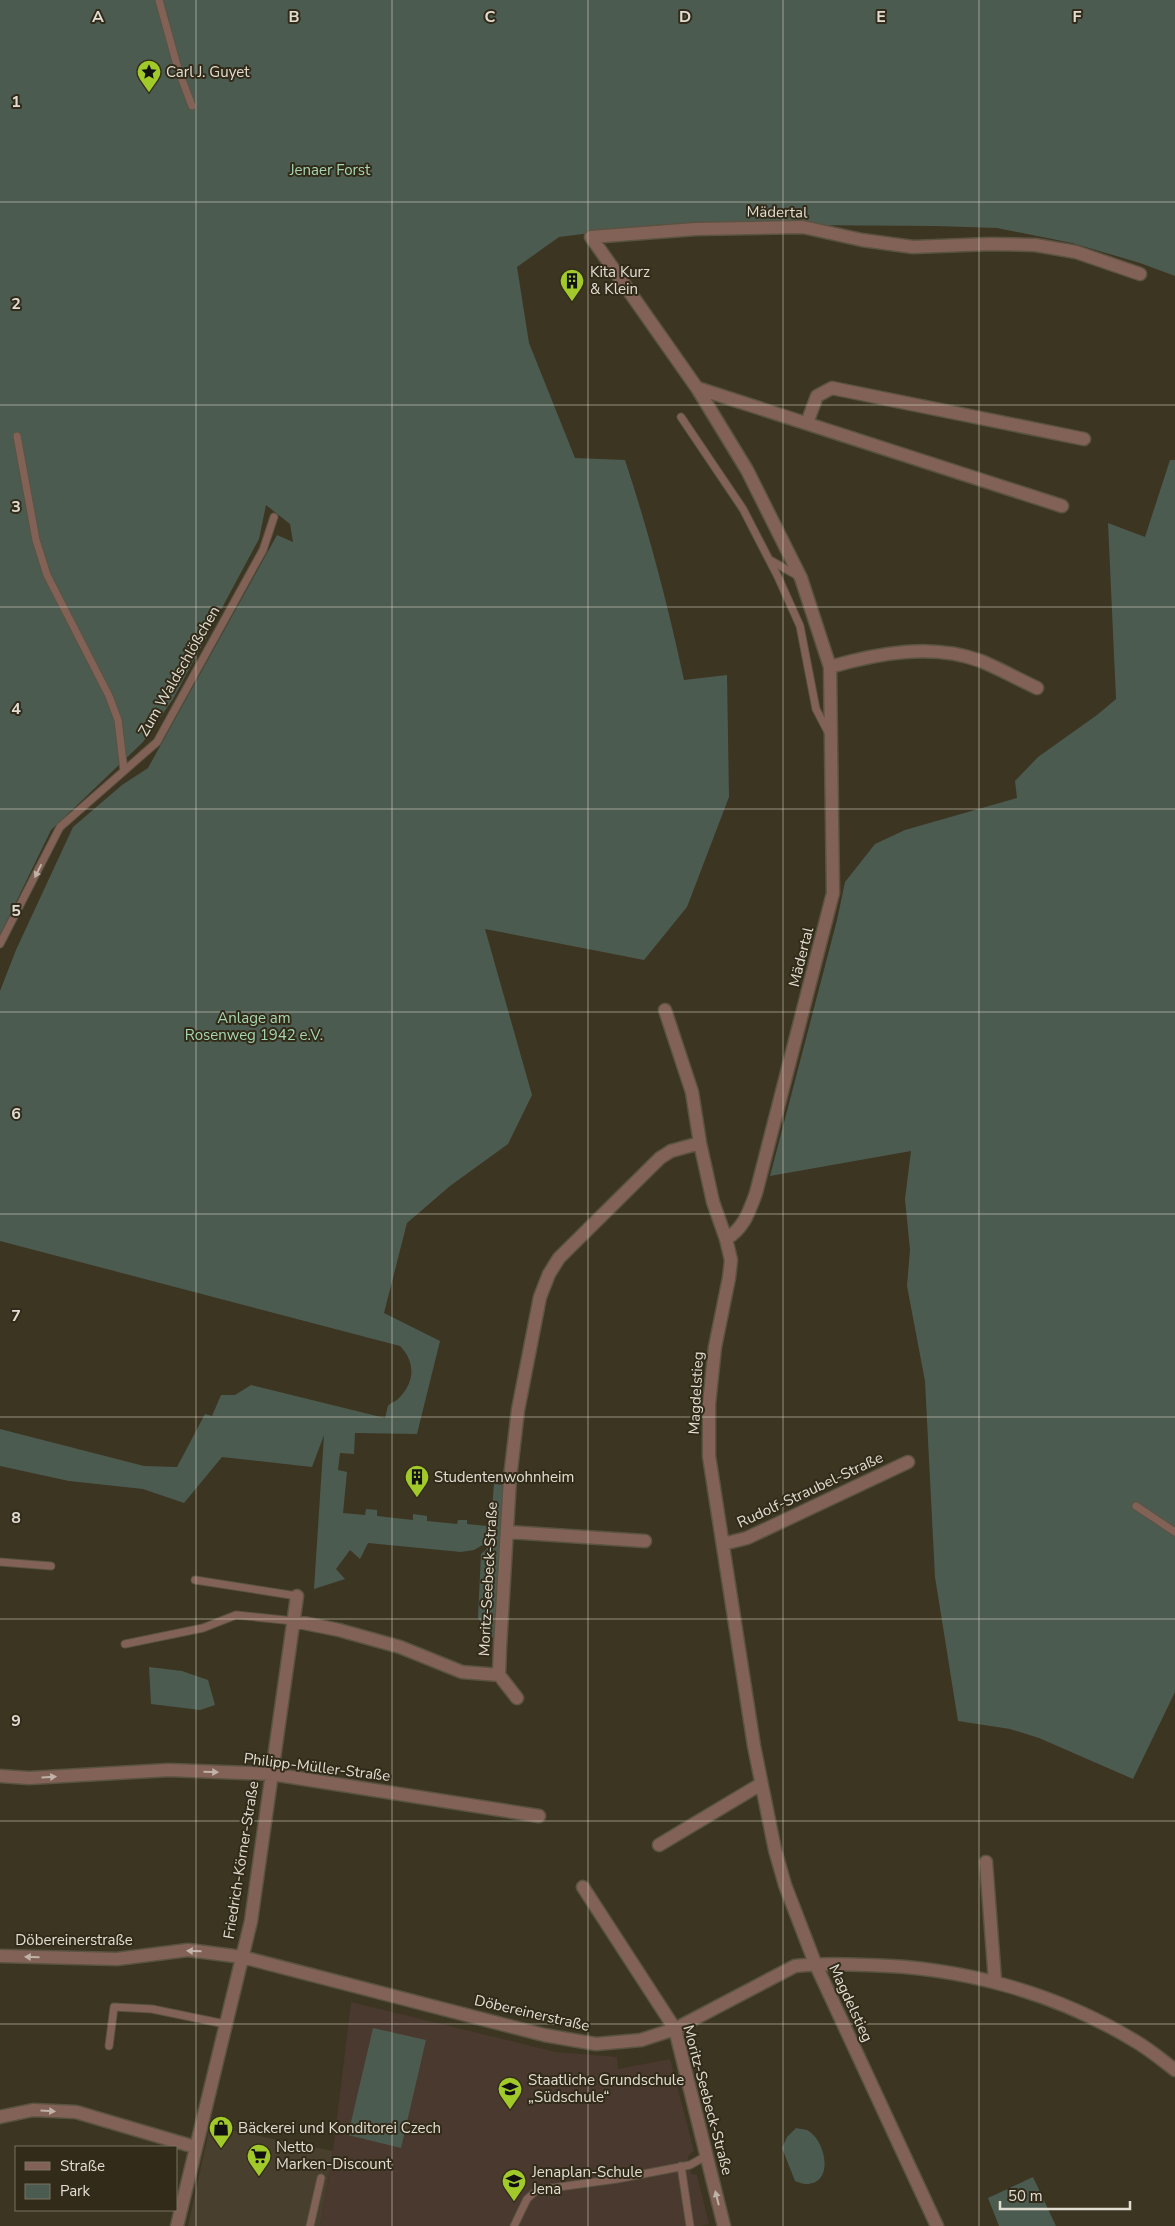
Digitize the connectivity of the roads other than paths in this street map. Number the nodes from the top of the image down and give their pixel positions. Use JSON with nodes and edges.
{"nodes":[{"id":1,"x":160,"y":0,"type":"edge"},
{"id":2,"x":192,"y":106,"type":"dead end"},
{"id":3,"x":1140,"y":274,"type":"dead end"},
{"id":4,"x":697,"y":388,"type":"junction"},
{"id":5,"x":681,"y":417,"type":"dead end"},
{"id":6,"x":807,"y":423,"type":"junction"},
{"id":7,"x":16,"y":436,"type":"dead end"},
{"id":8,"x":1084,"y":439,"type":"dead end"},
{"id":9,"x":1062,"y":506,"type":"dead end"},
{"id":10,"x":274,"y":517,"type":"dead end"},
{"id":11,"x":769,"y":560,"type":"junction"},
{"id":12,"x":800,"y":578,"type":"junction"},
{"id":13,"x":830,"y":666,"type":"junction"},
{"id":14,"x":1037,"y":688,"type":"dead end"},
{"id":15,"x":830,"y":737,"type":"junction"},
{"id":16,"x":124,"y":772,"type":"junction"},
{"id":17,"x":0,"y":944,"type":"edge"},
{"id":18,"x":665,"y":1010,"type":"dead end"},
{"id":19,"x":700,"y":1143,"type":"junction"},
{"id":20,"x":726,"y":1239,"type":"junction"},
{"id":21,"x":908,"y":1462,"type":"dead end"},
{"id":22,"x":1136,"y":1506,"type":"dead end"},
{"id":23,"x":508,"y":1532,"type":"junction"},
{"id":24,"x":1175,"y":1532,"type":"edge"},
{"id":25,"x":645,"y":1542,"type":"dead end"},
{"id":26,"x":724,"y":1544,"type":"junction"},
{"id":27,"x":0,"y":1562,"type":"edge"},
{"id":28,"x":51,"y":1566,"type":"dead end"},
{"id":29,"x":195,"y":1580,"type":"dead end"},
{"id":30,"x":297,"y":1596,"type":"joint"},
{"id":31,"x":294,"y":1622,"type":"junction"},
{"id":32,"x":125,"y":1644,"type":"dead end"},
{"id":33,"x":499,"y":1675,"type":"junction"},
{"id":34,"x":517,"y":1698,"type":"dead end"},
{"id":35,"x":272,"y":1774,"type":"junction"},
{"id":36,"x":0,"y":1776,"type":"edge"},
{"id":37,"x":761,"y":1784,"type":"junction"},
{"id":38,"x":539,"y":1816,"type":"dead end"},
{"id":39,"x":660,"y":1845,"type":"dead end"},
{"id":40,"x":986,"y":1862,"type":"dead end"},
{"id":41,"x":583,"y":1887,"type":"dead end"},
{"id":42,"x":0,"y":1956,"type":"edge"},
{"id":43,"x":242,"y":1957,"type":"junction"},
{"id":44,"x":815,"y":1963,"type":"junction"},
{"id":45,"x":995,"y":1981,"type":"junction"},
{"id":46,"x":225,"y":2024,"type":"junction"},
{"id":47,"x":675,"y":2029,"type":"junction"},
{"id":48,"x":109,"y":2046,"type":"dead end"},
{"id":49,"x":1175,"y":2070,"type":"edge"},
{"id":50,"x":0,"y":2117,"type":"edge"},
{"id":51,"x":195,"y":2147,"type":"junction"},
{"id":52,"x":706,"y":2156,"type":"junction"},
{"id":53,"x":681,"y":2166,"type":"junction"},
{"id":54,"x":321,"y":2178,"type":"dead end"},
{"id":55,"x":177,"y":2226,"type":"edge"},
{"id":56,"x":310,"y":2226,"type":"edge"},
{"id":57,"x":514,"y":2226,"type":"edge"},
{"id":58,"x":690,"y":2226,"type":"edge"},
{"id":59,"x":724,"y":2226,"type":"edge"},
{"id":60,"x":937,"y":2226,"type":"edge"}],
"edges":[{"from":1,"to":2,"type":"lane"},
{"from":3,"to":4,"type":"street","name":"Mädertal"},
{"from":4,"to":6,"type":"street"},
{"from":4,"to":12,"type":"street","name":"Mädertal"},
{"from":5,"to":11,"type":"lane"},
{"from":6,"to":8,"type":"street"},
{"from":6,"to":9,"type":"street"},
{"from":7,"to":16,"type":"lane"},
{"from":10,"to":16,"type":"lane","name":"Zum Waldschlößchen"},
{"from":11,"to":12,"type":"lane"},
{"from":11,"to":15,"type":"lane"},
{"from":12,"to":13,"type":"street","name":"Mädertal"},
{"from":13,"to":14,"type":"street"},
{"from":13,"to":15,"type":"street","name":"Mädertal"},
{"from":15,"to":20,"type":"street","name":"Mädertal"},
{"from":16,"to":17,"type":"lane","name":"Zum Waldschlößchen","one_way":true},
{"from":18,"to":19,"type":"street","name":"Magdelstieg"},
{"from":19,"to":20,"type":"street","name":"Magdelstieg"},
{"from":19,"to":23,"type":"street","name":"Moritz-Seebeck-Straße"},
{"from":20,"to":26,"type":"street","name":"Magdelstieg"},
{"from":21,"to":26,"type":"street","name":"Rudolf-Straubel-Straße"},
{"from":22,"to":24,"type":"lane"},
{"from":23,"to":25,"type":"street"},
{"from":23,"to":33,"type":"street","name":"Moritz-Seebeck-Straße"},
{"from":26,"to":37,"type":"street","name":"Magdelstieg"},
{"from":27,"to":28,"type":"lane"},
{"from":29,"to":30,"type":"lane","name":"Friedrich-Körner-Straße"},
{"from":30,"to":31,"type":"street","name":"Friedrich-Körner-Straße"},
{"from":31,"to":32,"type":"lane"},
{"from":31,"to":33,"type":"street"},
{"from":31,"to":35,"type":"street","name":"Friedrich-Körner-Straße"},
{"from":33,"to":34,"type":"street","name":"Moritz-Seebeck-Straße"},
{"from":36,"to":35,"type":"street","name":"Philipp-Müller-Straße","one_way":true},
{"from":35,"to":38,"type":"street","name":"Philipp-Müller-Straße"},
{"from":35,"to":43,"type":"street","name":"Friedrich-Körner-Straße"},
{"from":37,"to":39,"type":"street"},
{"from":37,"to":44,"type":"street","name":"Magdelstieg"},
{"from":40,"to":45,"type":"street"},
{"from":41,"to":47,"type":"street","name":"Moritz-Seebeck-Straße"},
{"from":43,"to":42,"type":"street","name":"Döbereinerstraße","one_way":true},
{"from":43,"to":46,"type":"street","name":"Friedrich-Körner-Straße"},
{"from":43,"to":47,"type":"street","name":"Döbereinerstraße"},
{"from":44,"to":45,"type":"street","name":"Döbereinerstraße"},
{"from":44,"to":47,"type":"street","name":"Döbereinerstraße"},
{"from":44,"to":60,"type":"street","name":"Magdelstieg"},
{"from":45,"to":49,"type":"street","name":"Döbereinerstraße"},
{"from":46,"to":48,"type":"lane"},
{"from":46,"to":51,"type":"street","name":"Friedrich-Körner-Straße"},
{"from":47,"to":52,"type":"street","name":"Moritz-Seebeck-Straße"},
{"from":50,"to":51,"type":"street","one_way":true},
{"from":51,"to":55,"type":"street","name":"Friedrich-Körner-Straße"},
{"from":52,"to":53,"type":"lane"},
{"from":59,"to":52,"type":"street","name":"Moritz-Seebeck-Straße","one_way":true},
{"from":53,"to":57,"type":"lane"},
{"from":53,"to":58,"type":"lane"},
{"from":54,"to":56,"type":"lane"}]}
